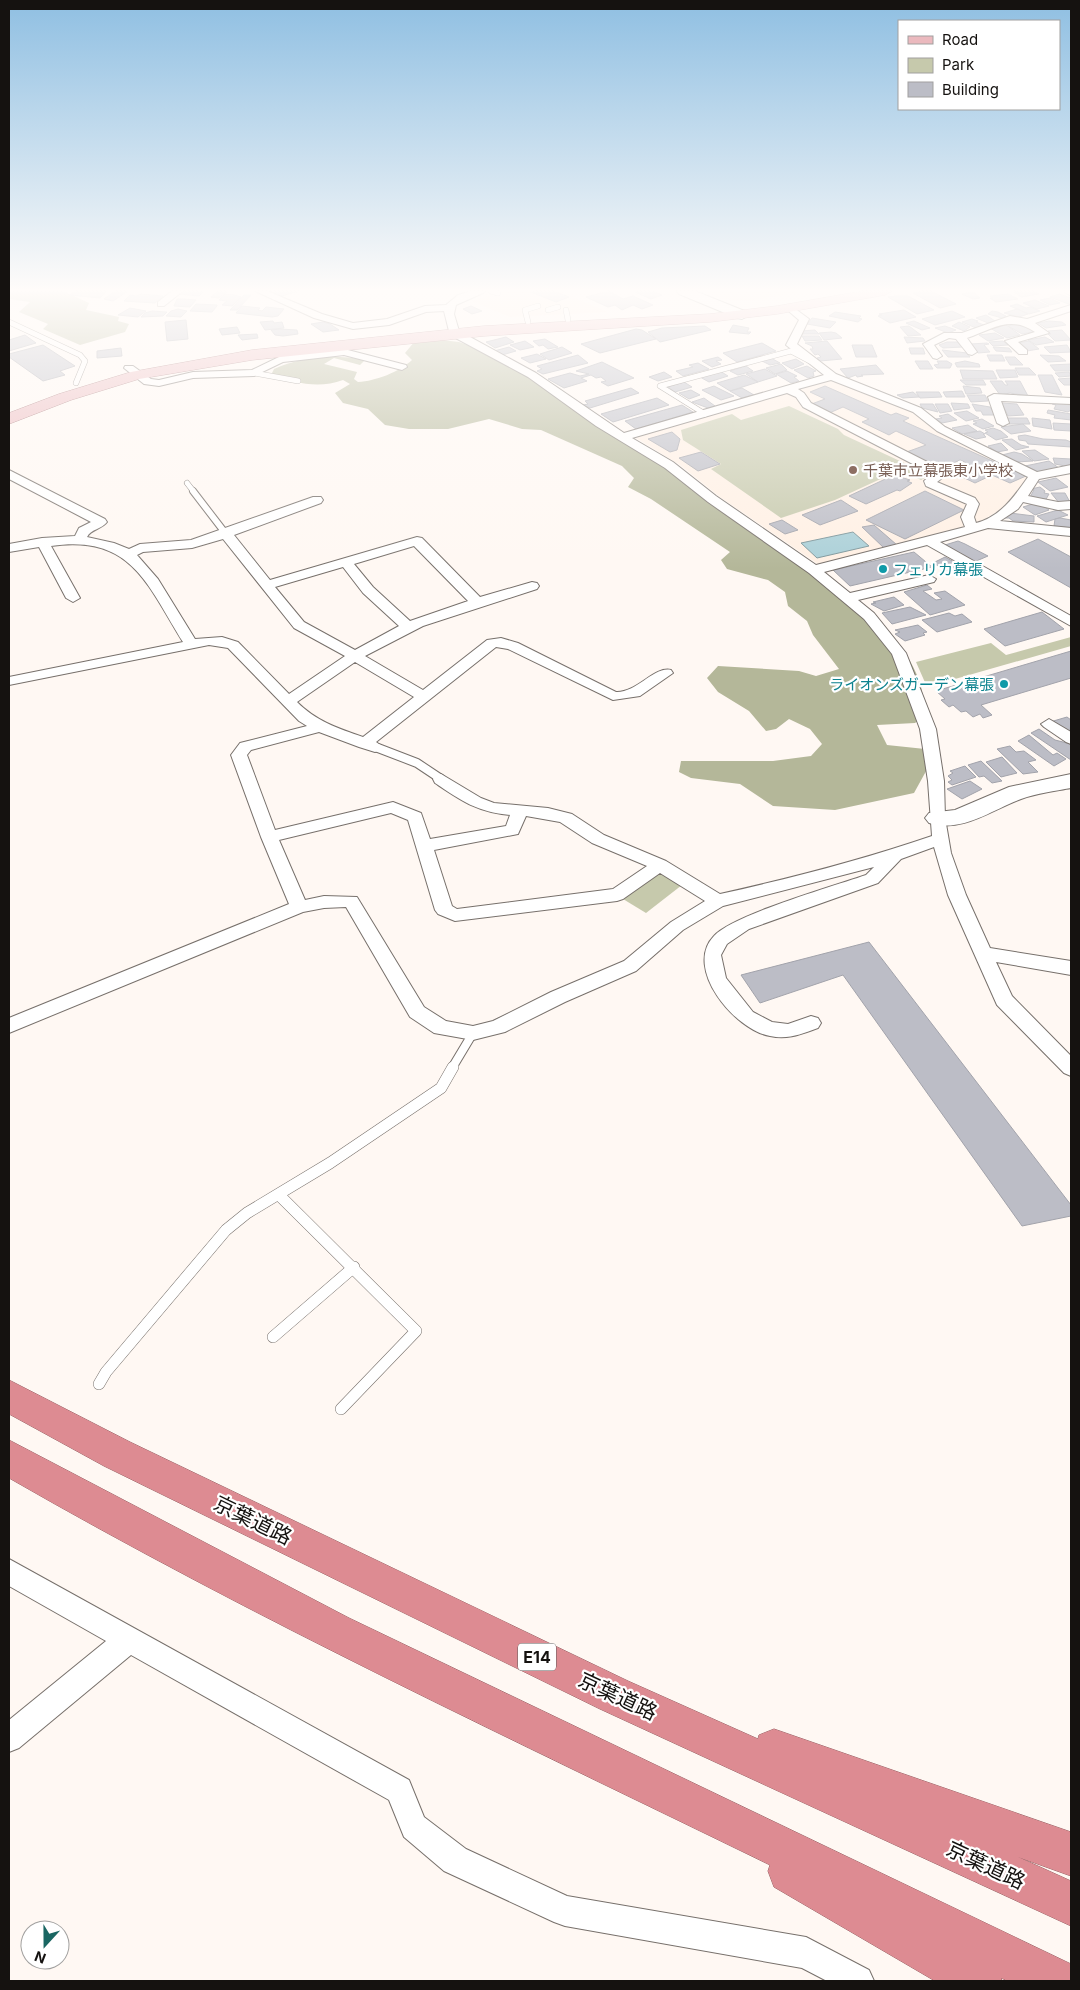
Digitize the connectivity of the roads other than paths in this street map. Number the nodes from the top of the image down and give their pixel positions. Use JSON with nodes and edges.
{"nodes":[{"id":1,"x":74,"y":384,"type":"edge"},
{"id":2,"x":99,"y":384,"type":"edge"},
{"id":3,"x":544,"y":384,"type":"edge"},
{"id":4,"x":668,"y":384,"type":"edge"},
{"id":5,"x":807,"y":384,"type":"edge"},
{"id":6,"x":852,"y":384,"type":"edge"},
{"id":7,"x":790,"y":389,"type":"junction"},
{"id":8,"x":1071,"y":401,"type":"edge"},
{"id":9,"x":9,"y":408,"type":"edge"},
{"id":10,"x":705,"y":414,"type":"junction"},
{"id":11,"x":9,"y":419,"type":"edge"},
{"id":12,"x":1003,"y":423,"type":"dead end"},
{"id":13,"x":623,"y":437,"type":"junction"},
{"id":14,"x":1071,"y":468,"type":"edge"},
{"id":15,"x":9,"y":474,"type":"edge"},
{"id":16,"x":1035,"y":476,"type":"junction"},
{"id":17,"x":187,"y":483,"type":"dead end"},
{"id":18,"x":1022,"y":498,"type":"junction"},
{"id":19,"x":317,"y":500,"type":"dead end"},
{"id":20,"x":1071,"y":505,"type":"edge"},
{"id":21,"x":988,"y":524,"type":"junction"},
{"id":22,"x":973,"y":528,"type":"junction"},
{"id":23,"x":1071,"y":532,"type":"edge"},
{"id":24,"x":226,"y":534,"type":"junction"},
{"id":25,"x":78,"y":540,"type":"junction"},
{"id":26,"x":929,"y":541,"type":"junction"},
{"id":27,"x":42,"y":542,"type":"junction"},
{"id":28,"x":9,"y":548,"type":"edge"},
{"id":29,"x":129,"y":554,"type":"junction"},
{"id":30,"x":346,"y":562,"type":"junction"},
{"id":31,"x":814,"y":570,"type":"junction"},
{"id":32,"x":929,"y":579,"type":"dead end"},
{"id":33,"x":267,"y":586,"type":"junction"},
{"id":34,"x":532,"y":586,"type":"dead end"},
{"id":35,"x":73,"y":598,"type":"dead end"},
{"id":36,"x":847,"y":598,"type":"junction"},
{"id":37,"x":478,"y":603,"type":"junction"},
{"id":38,"x":1071,"y":622,"type":"edge"},
{"id":39,"x":408,"y":626,"type":"junction"},
{"id":40,"x":190,"y":644,"type":"junction"},
{"id":41,"x":355,"y":656,"type":"junction"},
{"id":42,"x":666,"y":673,"type":"dead end"},
{"id":43,"x":9,"y":681,"type":"edge"},
{"id":44,"x":425,"y":698,"type":"junction"},
{"id":45,"x":288,"y":701,"type":"junction"},
{"id":46,"x":1049,"y":724,"type":"dead end"},
{"id":47,"x":319,"y":728,"type":"junction"},
{"id":48,"x":1071,"y":739,"type":"edge"},
{"id":49,"x":371,"y":746,"type":"junction"},
{"id":50,"x":441,"y":779,"type":"joint"},
{"id":51,"x":1071,"y":781,"type":"edge"},
{"id":52,"x":520,"y":811,"type":"junction"},
{"id":53,"x":938,"y":828,"type":"junction"},
{"id":54,"x":269,"y":837,"type":"junction"},
{"id":55,"x":425,"y":846,"type":"junction"},
{"id":56,"x":895,"y":855,"type":"junction"},
{"id":57,"x":660,"y":865,"type":"junction"},
{"id":58,"x":718,"y":900,"type":"junction"},
{"id":59,"x":299,"y":907,"type":"junction"},
{"id":60,"x":982,"y":953,"type":"junction"},
{"id":61,"x":1071,"y":968,"type":"edge"},
{"id":62,"x":812,"y":1023,"type":"dead end"},
{"id":63,"x":9,"y":1026,"type":"edge"},
{"id":64,"x":473,"y":1033,"type":"junction"},
{"id":65,"x":1071,"y":1068,"type":"edge"},
{"id":66,"x":279,"y":1195,"type":"junction"},
{"id":67,"x":354,"y":1268,"type":"junction"},
{"id":68,"x":273,"y":1337,"type":"dead end"},
{"id":69,"x":99,"y":1384,"type":"dead end"},
{"id":70,"x":9,"y":1396,"type":"edge"},
{"id":71,"x":341,"y":1409,"type":"dead end"},
{"id":72,"x":9,"y":1458,"type":"edge"},
{"id":73,"x":9,"y":1572,"type":"edge"},
{"id":74,"x":129,"y":1640,"type":"junction"},
{"id":75,"x":614,"y":1695,"type":"junction"},
{"id":76,"x":9,"y":1738,"type":"edge"},
{"id":77,"x":613,"y":1768,"type":"junction"},
{"id":78,"x":1071,"y":1854,"type":"edge"},
{"id":79,"x":1071,"y":1904,"type":"edge"},
{"id":80,"x":858,"y":1981,"type":"edge"},
{"id":81,"x":979,"y":1981,"type":"edge"},
{"id":82,"x":1057,"y":1981,"type":"edge"}],
"edges":[{"from":1,"to":9,"type":"main road"},
{"from":2,"to":11,"type":"main road"},
{"from":3,"to":13,"type":"street"},
{"from":4,"to":10,"type":"lane"},
{"from":5,"to":7,"type":"street"},
{"from":6,"to":16,"type":"street"},
{"from":7,"to":10,"type":"street"},
{"from":7,"to":22,"type":"street"},
{"from":8,"to":12,"type":"street"},
{"from":10,"to":13,"type":"street"},
{"from":13,"to":31,"type":"street"},
{"from":14,"to":16,"type":"street"},
{"from":15,"to":25,"type":"street"},
{"from":16,"to":18,"type":"street"},
{"from":17,"to":24,"type":"lane"},
{"from":18,"to":20,"type":"street"},
{"from":18,"to":21,"type":"street"},
{"from":19,"to":24,"type":"street"},
{"from":21,"to":22,"type":"street"},
{"from":21,"to":23,"type":"street"},
{"from":22,"to":26,"type":"street"},
{"from":24,"to":29,"type":"street"},
{"from":24,"to":33,"type":"street"},
{"from":25,"to":27,"type":"street"},
{"from":25,"to":29,"type":"street"},
{"from":26,"to":31,"type":"street"},
{"from":26,"to":38,"type":"street"},
{"from":27,"to":28,"type":"street"},
{"from":27,"to":35,"type":"street"},
{"from":29,"to":40,"type":"street"},
{"from":30,"to":33,"type":"street"},
{"from":30,"to":37,"type":"street"},
{"from":30,"to":39,"type":"street"},
{"from":31,"to":36,"type":"street"},
{"from":32,"to":36,"type":"street"},
{"from":33,"to":41,"type":"street"},
{"from":34,"to":37,"type":"street"},
{"from":36,"to":53,"type":"street"},
{"from":37,"to":39,"type":"street"},
{"from":39,"to":41,"type":"street"},
{"from":40,"to":43,"type":"street"},
{"from":40,"to":45,"type":"street"},
{"from":41,"to":44,"type":"street"},
{"from":41,"to":45,"type":"street"},
{"from":42,"to":44,"type":"street"},
{"from":44,"to":49,"type":"street"},
{"from":45,"to":47,"type":"street"},
{"from":46,"to":48,"type":"street"},
{"from":47,"to":49,"type":"street"},
{"from":47,"to":54,"type":"street"},
{"from":49,"to":50,"type":"lane"},
{"from":50,"to":52,"type":"street"},
{"from":51,"to":53,"type":"street"},
{"from":52,"to":55,"type":"street"},
{"from":52,"to":57,"type":"street"},
{"from":53,"to":56,"type":"street"},
{"from":53,"to":60,"type":"street"},
{"from":54,"to":55,"type":"street"},
{"from":54,"to":59,"type":"street"},
{"from":55,"to":57,"type":"street"},
{"from":56,"to":58,"type":"street"},
{"from":56,"to":62,"type":"street"},
{"from":57,"to":58,"type":"street"},
{"from":58,"to":64,"type":"street"},
{"from":59,"to":63,"type":"street"},
{"from":59,"to":64,"type":"street"},
{"from":60,"to":61,"type":"street"},
{"from":60,"to":65,"type":"street"},
{"from":64,"to":66,"type":"lane"},
{"from":66,"to":67,"type":"lane"},
{"from":66,"to":69,"type":"lane"},
{"from":67,"to":68,"type":"lane"},
{"from":67,"to":71,"type":"lane"},
{"from":70,"to":75,"type":"highway","name":"京葉道路","number":"E14"},
{"from":72,"to":77,"type":"highway"},
{"from":73,"to":74,"type":"street"},
{"from":74,"to":76,"type":"street"},
{"from":74,"to":80,"type":"street"},
{"from":75,"to":78,"type":"highway"},
{"from":75,"to":79,"type":"highway","name":"京葉道路","number":"E14"},
{"from":77,"to":81,"type":"highway"},
{"from":77,"to":82,"type":"highway"}]}
